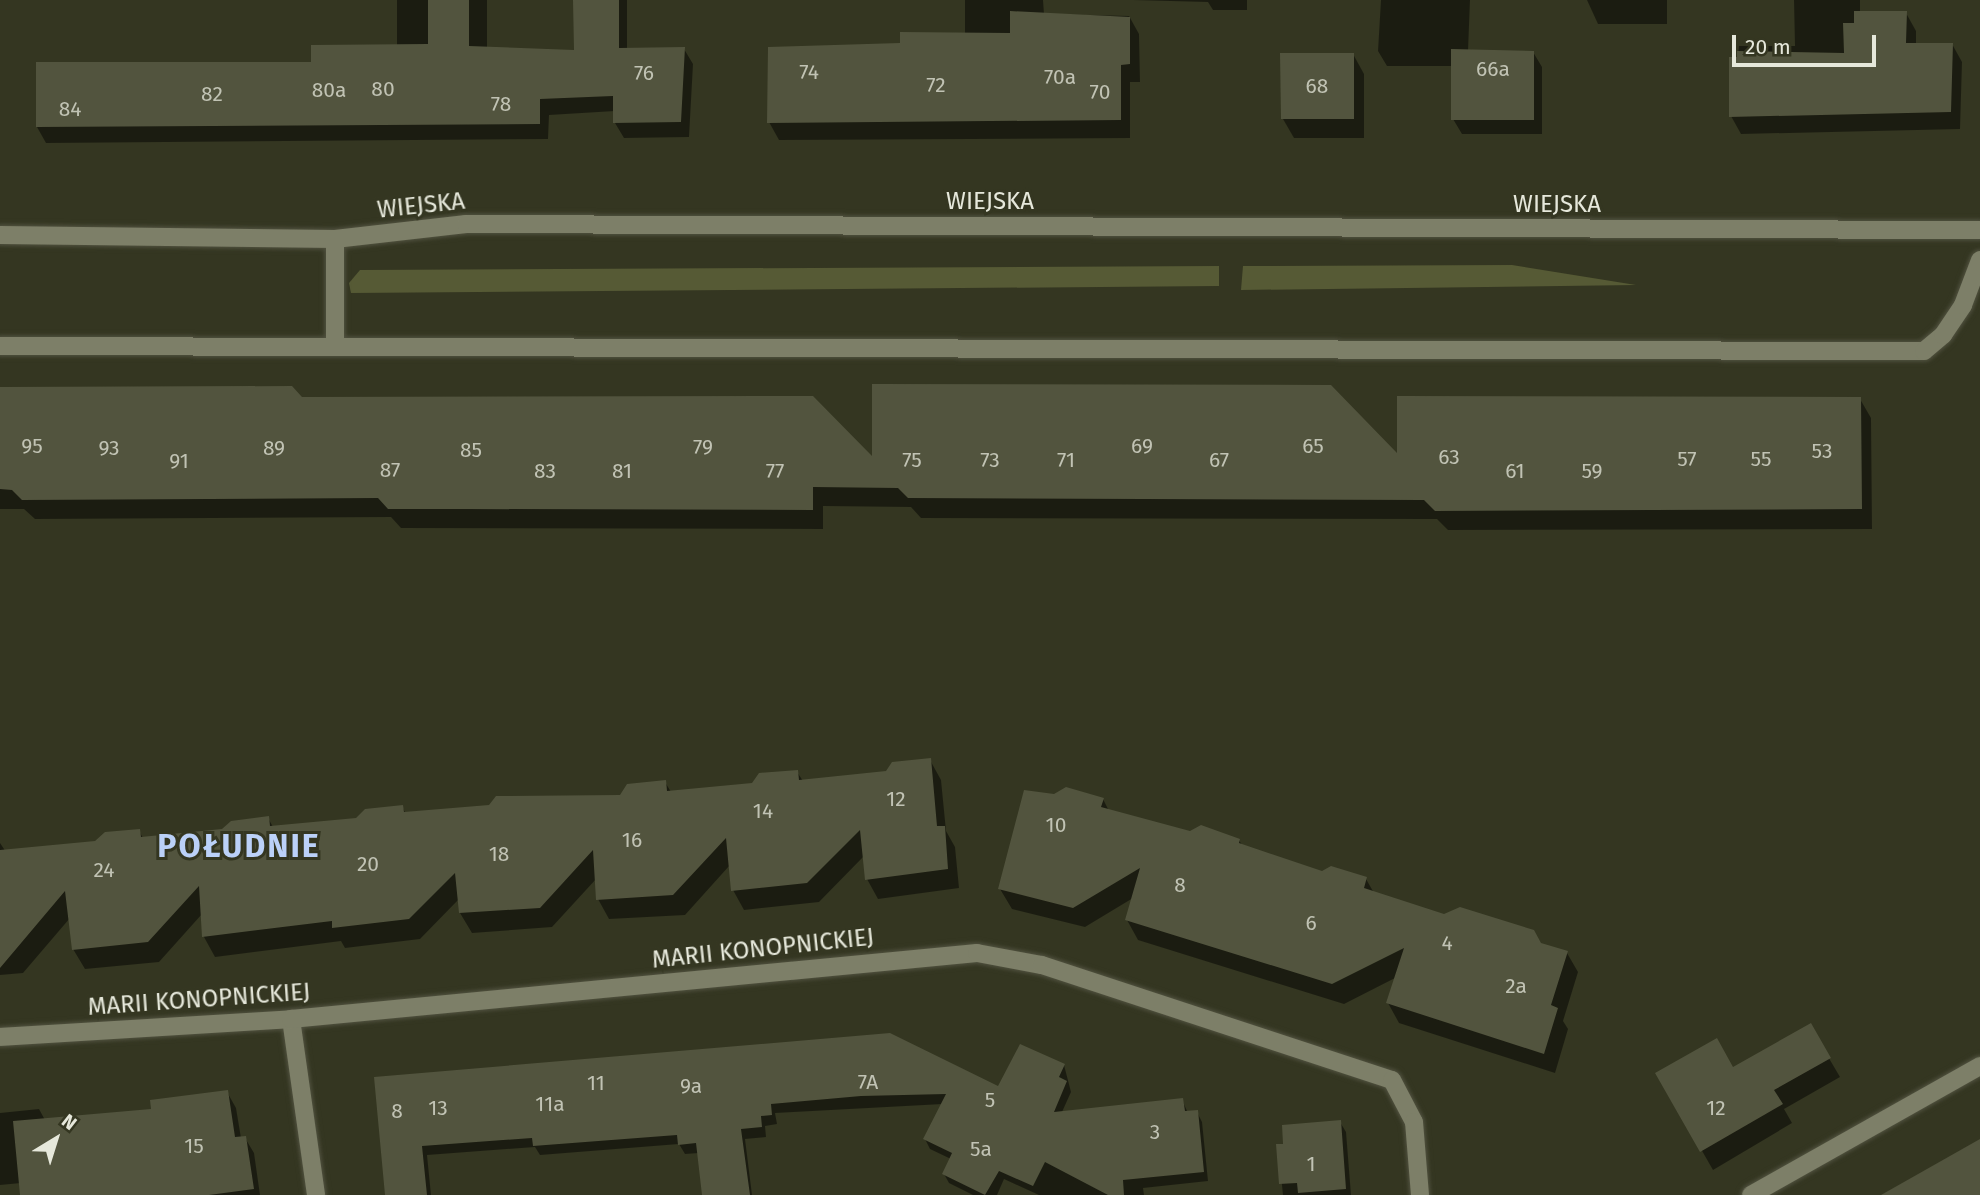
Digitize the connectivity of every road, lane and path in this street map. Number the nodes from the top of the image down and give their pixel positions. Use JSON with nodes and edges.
{"nodes":[{"id":1,"x":1980,"y":230,"type":"edge"},
{"id":2,"x":0,"y":235,"type":"edge"},
{"id":3,"x":335,"y":239,"type":"junction"},
{"id":4,"x":1980,"y":260,"type":"edge"},
{"id":5,"x":335,"y":345,"type":"junction"},
{"id":6,"x":0,"y":346,"type":"edge"},
{"id":7,"x":291,"y":1019,"type":"junction"},
{"id":8,"x":0,"y":1037,"type":"edge"},
{"id":9,"x":1980,"y":1066,"type":"edge"},
{"id":10,"x":316,"y":1195,"type":"edge"},
{"id":11,"x":1420,"y":1195,"type":"edge"},
{"id":12,"x":1751,"y":1195,"type":"edge"}],
"edges":[{"from":1,"to":3,"type":"street","name":"WIEJSKA"},
{"from":2,"to":3,"type":"street","name":"WIEJSKA"},
{"from":3,"to":5,"type":"street"},
{"from":4,"to":5,"type":"street"},
{"from":5,"to":6,"type":"street"},
{"from":7,"to":8,"type":"street","name":"MARII KONOPNICKIEJ"},
{"from":7,"to":10,"type":"street"},
{"from":7,"to":11,"type":"street","name":"MARII KONOPNICKIEJ"},
{"from":9,"to":12,"type":"street"}]}
